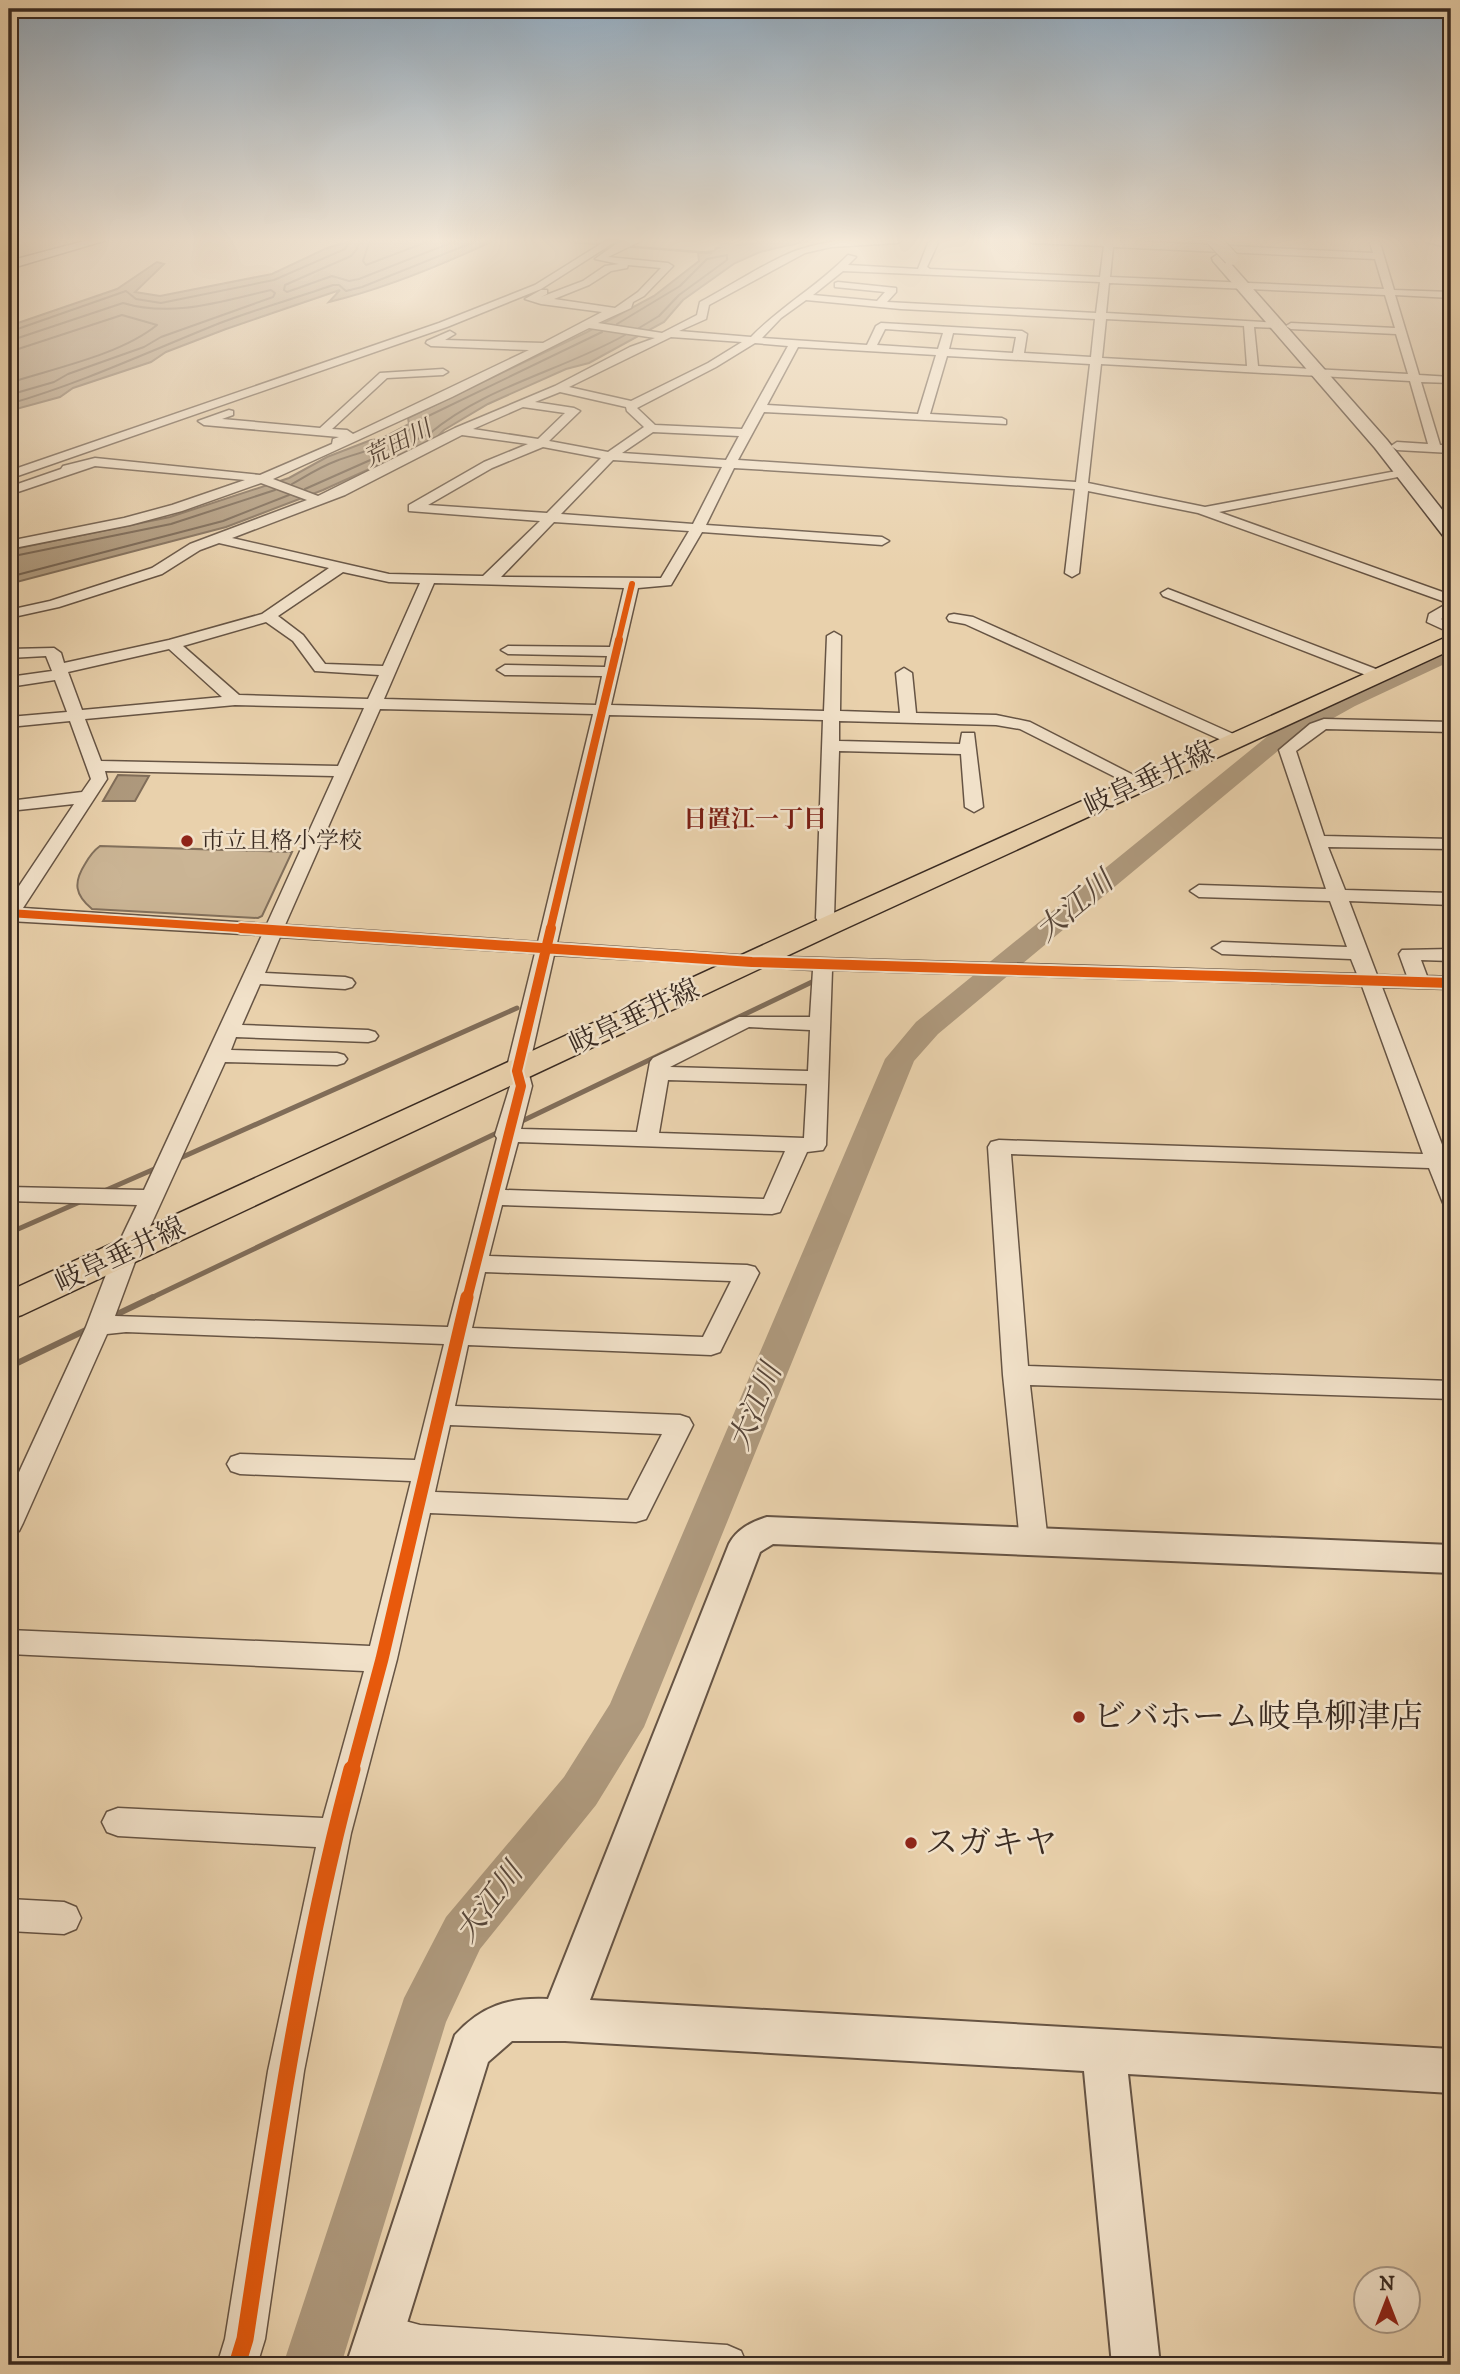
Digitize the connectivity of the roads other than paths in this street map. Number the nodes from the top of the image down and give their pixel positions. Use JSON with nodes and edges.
{"nodes":[{"id":1,"x":371,"y":351,"type":"edge"},
{"id":2,"x":438,"y":351,"type":"edge"},
{"id":3,"x":501,"y":351,"type":"edge"},
{"id":4,"x":537,"y":351,"type":"edge"},
{"id":5,"x":630,"y":351,"type":"edge"},
{"id":6,"x":736,"y":351,"type":"edge"},
{"id":7,"x":790,"y":351,"type":"edge"},
{"id":8,"x":920,"y":351,"type":"edge"},
{"id":9,"x":1019,"y":351,"type":"edge"},
{"id":10,"x":1097,"y":351,"type":"edge"},
{"id":11,"x":1251,"y":351,"type":"edge"},
{"id":12,"x":1305,"y":351,"type":"edge"},
{"id":13,"x":1404,"y":351,"type":"edge"},
{"id":14,"x":942,"y":352,"type":"junction"},
{"id":15,"x":1018,"y":356,"type":"junction"},
{"id":16,"x":445,"y":358,"type":"junction"},
{"id":17,"x":1096,"y":360,"type":"junction"},
{"id":18,"x":1252,"y":369,"type":"junction"},
{"id":19,"x":1325,"y":373,"type":"junction"},
{"id":20,"x":1412,"y":378,"type":"junction"},
{"id":21,"x":1451,"y":380,"type":"edge"},
{"id":22,"x":559,"y":388,"type":"junction"},
{"id":23,"x":448,"y":395,"type":"junction"},
{"id":24,"x":523,"y":404,"type":"junction"},
{"id":25,"x":632,"y":405,"type":"junction"},
{"id":26,"x":247,"y":407,"type":"dead end"},
{"id":27,"x":761,"y":408,"type":"junction"},
{"id":28,"x":923,"y":417,"type":"junction"},
{"id":29,"x":204,"y":421,"type":"junction"},
{"id":30,"x":1002,"y":422,"type":"dead end"},
{"id":31,"x":650,"y":428,"type":"junction"},
{"id":32,"x":324,"y":430,"type":"junction"},
{"id":33,"x":459,"y":431,"type":"junction"},
{"id":34,"x":748,"y":433,"type":"junction"},
{"id":35,"x":156,"y":439,"type":"dead end"},
{"id":36,"x":542,"y":443,"type":"junction"},
{"id":37,"x":1396,"y":446,"type":"junction"},
{"id":38,"x":1435,"y":448,"type":"junction"},
{"id":39,"x":1451,"y":449,"type":"edge"},
{"id":40,"x":119,"y":453,"type":"dead end"},
{"id":41,"x":610,"y":456,"type":"junction"},
{"id":42,"x":95,"y":462,"type":"junction"},
{"id":43,"x":299,"y":464,"type":"junction"},
{"id":44,"x":732,"y":464,"type":"junction"},
{"id":45,"x":1403,"y":472,"type":"junction"},
{"id":46,"x":9,"y":475,"type":"edge"},
{"id":47,"x":263,"y":480,"type":"junction"},
{"id":48,"x":9,"y":484,"type":"edge"},
{"id":49,"x":1082,"y":486,"type":"junction"},
{"id":50,"x":9,"y":491,"type":"edge"},
{"id":51,"x":314,"y":499,"type":"junction"},
{"id":52,"x":1200,"y":510,"type":"junction"},
{"id":53,"x":1451,"y":512,"type":"edge"},
{"id":54,"x":550,"y":517,"type":"junction"},
{"id":55,"x":698,"y":528,"type":"junction"},
{"id":56,"x":1451,"y":533,"type":"edge"},
{"id":57,"x":216,"y":538,"type":"junction"},
{"id":58,"x":882,"y":541,"type":"dead end"},
{"id":59,"x":9,"y":545,"type":"edge"},
{"id":60,"x":339,"y":568,"type":"junction"},
{"id":61,"x":1072,"y":573,"type":"dead end"},
{"id":62,"x":429,"y":579,"type":"junction"},
{"id":63,"x":486,"y":580,"type":"junction"},
{"id":64,"x":632,"y":584,"type":"junction"},
{"id":65,"x":1168,"y":593,"type":"dead end"},
{"id":66,"x":1451,"y":600,"type":"edge"},
{"id":67,"x":1451,"y":607,"type":"edge"},
{"id":68,"x":9,"y":614,"type":"edge"},
{"id":69,"x":267,"y":617,"type":"junction"},
{"id":70,"x":960,"y":619,"type":"dead end"},
{"id":71,"x":1451,"y":629,"type":"edge"},
{"id":72,"x":834,"y":636,"type":"dead end"},
{"id":73,"x":1451,"y":642,"type":"edge"},
{"id":74,"x":172,"y":644,"type":"junction"},
{"id":75,"x":508,"y":650,"type":"dead end"},
{"id":76,"x":615,"y":652,"type":"junction"},
{"id":77,"x":9,"y":653,"type":"edge"},
{"id":78,"x":505,"y":670,"type":"dead end"},
{"id":79,"x":60,"y":671,"type":"junction"},
{"id":80,"x":389,"y":671,"type":"junction"},
{"id":81,"x":610,"y":672,"type":"junction"},
{"id":82,"x":904,"y":673,"type":"dead end"},
{"id":83,"x":1376,"y":674,"type":"junction"},
{"id":84,"x":9,"y":682,"type":"edge"},
{"id":85,"x":236,"y":700,"type":"junction"},
{"id":86,"x":374,"y":704,"type":"junction"},
{"id":87,"x":602,"y":709,"type":"junction"},
{"id":88,"x":76,"y":716,"type":"junction"},
{"id":89,"x":831,"y":716,"type":"junction"},
{"id":90,"x":908,"y":718,"type":"junction"},
{"id":91,"x":967,"y":719,"type":"junction"},
{"id":92,"x":9,"y":722,"type":"edge"},
{"id":93,"x":1302,"y":722,"type":"junction"},
{"id":94,"x":1451,"y":727,"type":"edge"},
{"id":95,"x":1234,"y":740,"type":"junction"},
{"id":96,"x":830,"y":746,"type":"junction"},
{"id":97,"x":969,"y":749,"type":"junction"},
{"id":98,"x":94,"y":766,"type":"junction"},
{"id":99,"x":345,"y":771,"type":"junction"},
{"id":100,"x":1141,"y":783,"type":"junction"},
{"id":101,"x":87,"y":797,"type":"junction"},
{"id":102,"x":9,"y":806,"type":"edge"},
{"id":103,"x":974,"y":807,"type":"dead end"},
{"id":104,"x":1317,"y":841,"type":"junction"},
{"id":105,"x":1451,"y":844,"type":"edge"},
{"id":106,"x":1199,"y":891,"type":"dead end"},
{"id":107,"x":1339,"y":895,"type":"junction"},
{"id":108,"x":1451,"y":899,"type":"edge"},
{"id":109,"x":9,"y":913,"type":"edge"},
{"id":110,"x":830,"y":925,"type":"junction"},
{"id":111,"x":272,"y":930,"type":"junction"},
{"id":112,"x":547,"y":948,"type":"junction"},
{"id":113,"x":1222,"y":948,"type":"dead end"},
{"id":114,"x":1359,"y":953,"type":"junction"},
{"id":115,"x":1451,"y":955,"type":"edge"},
{"id":116,"x":752,"y":962,"type":"junction"},
{"id":117,"x":823,"y":964,"type":"junction"},
{"id":118,"x":252,"y":978,"type":"junction"},
{"id":119,"x":1369,"y":980,"type":"junction"},
{"id":120,"x":1419,"y":982,"type":"junction"},
{"id":121,"x":345,"y":983,"type":"dead end"},
{"id":122,"x":1451,"y":983,"type":"edge"},
{"id":123,"x":822,"y":1024,"type":"junction"},
{"id":124,"x":229,"y":1031,"type":"junction"},
{"id":125,"x":368,"y":1036,"type":"dead end"},
{"id":126,"x":218,"y":1056,"type":"junction"},
{"id":127,"x":337,"y":1059,"type":"dead end"},
{"id":128,"x":517,"y":1071,"type":"junction"},
{"id":129,"x":658,"y":1073,"type":"junction"},
{"id":130,"x":819,"y":1078,"type":"junction"},
{"id":131,"x":506,"y":1135,"type":"junction"},
{"id":132,"x":647,"y":1140,"type":"junction"},
{"id":133,"x":799,"y":1145,"type":"junction"},
{"id":134,"x":1445,"y":1161,"type":"edge"},
{"id":135,"x":9,"y":1194,"type":"edge"},
{"id":136,"x":491,"y":1197,"type":"junction"},
{"id":137,"x":152,"y":1198,"type":"junction"},
{"id":138,"x":1451,"y":1198,"type":"edge"},
{"id":139,"x":127,"y":1251,"type":"junction"},
{"id":140,"x":475,"y":1264,"type":"junction"},
{"id":141,"x":9,"y":1306,"type":"edge"},
{"id":142,"x":98,"y":1327,"type":"junction"},
{"id":143,"x":458,"y":1336,"type":"junction"},
{"id":144,"x":1016,"y":1375,"type":"junction"},
{"id":145,"x":1451,"y":1390,"type":"edge"},
{"id":146,"x":439,"y":1415,"type":"junction"},
{"id":147,"x":240,"y":1464,"type":"dead end"},
{"id":148,"x":427,"y":1471,"type":"junction"},
{"id":149,"x":419,"y":1503,"type":"junction"},
{"id":150,"x":9,"y":1523,"type":"edge"},
{"id":151,"x":1034,"y":1542,"type":"junction"},
{"id":152,"x":1451,"y":1559,"type":"edge"},
{"id":153,"x":9,"y":1642,"type":"edge"},
{"id":154,"x":382,"y":1660,"type":"junction"},
{"id":155,"x":118,"y":1822,"type":"dead end"},
{"id":156,"x":335,"y":1833,"type":"junction"},
{"id":157,"x":9,"y":1915,"type":"edge"},
{"id":158,"x":64,"y":1919,"type":"dead end"},
{"id":159,"x":565,"y":2020,"type":"junction"},
{"id":160,"x":1104,"y":2053,"type":"junction"},
{"id":161,"x":1451,"y":2071,"type":"edge"},
{"id":162,"x":375,"y":2350,"type":"edge"},
{"id":163,"x":237,"y":2365,"type":"edge"},
{"id":164,"x":727,"y":2365,"type":"edge"},
{"id":165,"x":1136,"y":2365,"type":"edge"}],
"edges":[{"from":1,"to":46,"type":"street"},
{"from":2,"to":16,"type":"street"},
{"from":3,"to":16,"type":"street"},
{"from":4,"to":23,"type":"street"},
{"from":5,"to":22,"type":"street"},
{"from":6,"to":25,"type":"street"},
{"from":7,"to":27,"type":"street"},
{"from":8,"to":14,"type":"street"},
{"from":9,"to":15,"type":"street"},
{"from":10,"to":17,"type":"street"},
{"from":11,"to":18,"type":"street"},
{"from":12,"to":19,"type":"main road"},
{"from":13,"to":20,"type":"street"},
{"from":14,"to":15,"type":"street"},
{"from":14,"to":28,"type":"street"},
{"from":15,"to":17,"type":"street"},
{"from":16,"to":23,"type":"street"},
{"from":16,"to":32,"type":"street"},
{"from":17,"to":18,"type":"street"},
{"from":17,"to":49,"type":"street"},
{"from":18,"to":19,"type":"street"},
{"from":19,"to":20,"type":"street"},
{"from":19,"to":37,"type":"main road"},
{"from":19,"to":45,"type":"main road"},
{"from":20,"to":21,"type":"street"},
{"from":20,"to":38,"type":"street"},
{"from":22,"to":24,"type":"street"},
{"from":22,"to":25,"type":"street"},
{"from":23,"to":43,"type":"street"},
{"from":24,"to":33,"type":"street"},
{"from":24,"to":36,"type":"street"},
{"from":25,"to":31,"type":"street"},
{"from":26,"to":29,"type":"street"},
{"from":27,"to":28,"type":"street"},
{"from":27,"to":34,"type":"street"},
{"from":28,"to":30,"type":"street"},
{"from":29,"to":32,"type":"street"},
{"from":29,"to":35,"type":"street"},
{"from":31,"to":34,"type":"street"},
{"from":31,"to":41,"type":"street"},
{"from":32,"to":43,"type":"street"},
{"from":33,"to":36,"type":"street"},
{"from":33,"to":51,"type":"street"},
{"from":34,"to":44,"type":"street"},
{"from":36,"to":41,"type":"street"},
{"from":36,"to":54,"type":"street"},
{"from":37,"to":38,"type":"street"},
{"from":37,"to":53,"type":"main road"},
{"from":38,"to":39,"type":"street"},
{"from":40,"to":42,"type":"street"},
{"from":41,"to":44,"type":"street"},
{"from":41,"to":54,"type":"street"},
{"from":42,"to":47,"type":"street"},
{"from":42,"to":48,"type":"street"},
{"from":42,"to":50,"type":"street"},
{"from":43,"to":47,"type":"street"},
{"from":44,"to":49,"type":"street"},
{"from":44,"to":55,"type":"street"},
{"from":45,"to":52,"type":"street"},
{"from":45,"to":56,"type":"main road"},
{"from":47,"to":51,"type":"street"},
{"from":47,"to":59,"type":"street"},
{"from":49,"to":52,"type":"street"},
{"from":49,"to":61,"type":"street"},
{"from":51,"to":57,"type":"street"},
{"from":52,"to":66,"type":"street"},
{"from":54,"to":55,"type":"street"},
{"from":54,"to":63,"type":"street"},
{"from":55,"to":58,"type":"street"},
{"from":55,"to":64,"type":"street"},
{"from":57,"to":60,"type":"street"},
{"from":57,"to":68,"type":"street"},
{"from":60,"to":62,"type":"street"},
{"from":60,"to":69,"type":"street"},
{"from":62,"to":63,"type":"street"},
{"from":62,"to":80,"type":"street"},
{"from":63,"to":64,"type":"street"},
{"from":64,"to":76,"type":"street"},
{"from":65,"to":83,"type":"street"},
{"from":67,"to":71,"type":"street"},
{"from":69,"to":74,"type":"street"},
{"from":69,"to":80,"type":"street"},
{"from":70,"to":95,"type":"street"},
{"from":72,"to":89,"type":"street"},
{"from":73,"to":83,"type":"main road","name":"岐阜垂井線"},
{"from":74,"to":79,"type":"street"},
{"from":74,"to":85,"type":"street"},
{"from":75,"to":76,"type":"street"},
{"from":76,"to":81,"type":"street"},
{"from":77,"to":79,"type":"street"},
{"from":78,"to":81,"type":"street"},
{"from":79,"to":84,"type":"street"},
{"from":79,"to":88,"type":"street"},
{"from":80,"to":86,"type":"street"},
{"from":81,"to":87,"type":"street"},
{"from":82,"to":90,"type":"street"},
{"from":83,"to":93,"type":"main road","name":"岐阜垂井線"},
{"from":85,"to":86,"type":"street"},
{"from":85,"to":88,"type":"street"},
{"from":86,"to":87,"type":"street"},
{"from":86,"to":99,"type":"street"},
{"from":87,"to":89,"type":"street"},
{"from":87,"to":112,"type":"street"},
{"from":88,"to":92,"type":"street"},
{"from":88,"to":98,"type":"street"},
{"from":89,"to":90,"type":"street"},
{"from":89,"to":96,"type":"street"},
{"from":90,"to":91,"type":"street"},
{"from":91,"to":97,"type":"street"},
{"from":91,"to":100,"type":"street"},
{"from":93,"to":94,"type":"street"},
{"from":93,"to":95,"type":"main road","name":"岐阜垂井線"},
{"from":93,"to":104,"type":"street"},
{"from":95,"to":100,"type":"main road","name":"岐阜垂井線"},
{"from":96,"to":97,"type":"street"},
{"from":96,"to":110,"type":"street"},
{"from":97,"to":103,"type":"street"},
{"from":98,"to":99,"type":"street"},
{"from":98,"to":101,"type":"street"},
{"from":99,"to":111,"type":"street"},
{"from":100,"to":110,"type":"main road","name":"岐阜垂井線"},
{"from":101,"to":102,"type":"street"},
{"from":101,"to":109,"type":"street"},
{"from":104,"to":105,"type":"street"},
{"from":104,"to":107,"type":"street"},
{"from":106,"to":107,"type":"street"},
{"from":107,"to":108,"type":"street"},
{"from":107,"to":114,"type":"street"},
{"from":109,"to":111,"type":"street"},
{"from":110,"to":116,"type":"main road","name":"岐阜垂井線"},
{"from":111,"to":112,"type":"street"},
{"from":111,"to":118,"type":"street"},
{"from":112,"to":116,"type":"street"},
{"from":112,"to":128,"type":"street"},
{"from":113,"to":114,"type":"street"},
{"from":114,"to":119,"type":"street"},
{"from":115,"to":120,"type":"street"},
{"from":116,"to":117,"type":"street"},
{"from":116,"to":128,"type":"main road","name":"岐阜垂井線"},
{"from":117,"to":119,"type":"street"},
{"from":117,"to":123,"type":"street"},
{"from":118,"to":121,"type":"street"},
{"from":118,"to":124,"type":"street"},
{"from":119,"to":120,"type":"street"},
{"from":119,"to":134,"type":"street"},
{"from":120,"to":122,"type":"street"},
{"from":123,"to":129,"type":"street"},
{"from":123,"to":130,"type":"street"},
{"from":124,"to":125,"type":"street"},
{"from":124,"to":126,"type":"street"},
{"from":126,"to":127,"type":"street"},
{"from":126,"to":137,"type":"street"},
{"from":128,"to":131,"type":"street"},
{"from":128,"to":139,"type":"main road","name":"岐阜垂井線"},
{"from":129,"to":130,"type":"street"},
{"from":129,"to":132,"type":"street"},
{"from":130,"to":133,"type":"street"},
{"from":131,"to":132,"type":"street"},
{"from":131,"to":136,"type":"street"},
{"from":132,"to":133,"type":"street"},
{"from":133,"to":136,"type":"street"},
{"from":134,"to":138,"type":"street"},
{"from":134,"to":144,"type":"street"},
{"from":135,"to":137,"type":"street"},
{"from":136,"to":140,"type":"street"},
{"from":137,"to":139,"type":"street"},
{"from":139,"to":141,"type":"main road","name":"岐阜垂井線"},
{"from":139,"to":142,"type":"street"},
{"from":140,"to":143,"type":"street"},
{"from":140,"to":143,"type":"street"},
{"from":142,"to":143,"type":"street"},
{"from":142,"to":150,"type":"street"},
{"from":143,"to":146,"type":"street"},
{"from":144,"to":145,"type":"street"},
{"from":144,"to":151,"type":"street"},
{"from":146,"to":148,"type":"street"},
{"from":146,"to":149,"type":"street"},
{"from":147,"to":148,"type":"street"},
{"from":148,"to":149,"type":"street"},
{"from":149,"to":154,"type":"street"},
{"from":151,"to":152,"type":"street"},
{"from":151,"to":159,"type":"street"},
{"from":153,"to":154,"type":"street"},
{"from":154,"to":156,"type":"street"},
{"from":155,"to":156,"type":"street"},
{"from":156,"to":163,"type":"street"},
{"from":157,"to":158,"type":"street"},
{"from":159,"to":160,"type":"street"},
{"from":159,"to":162,"type":"street"},
{"from":160,"to":161,"type":"street"},
{"from":160,"to":165,"type":"street"},
{"from":162,"to":164,"type":"street"}]}
